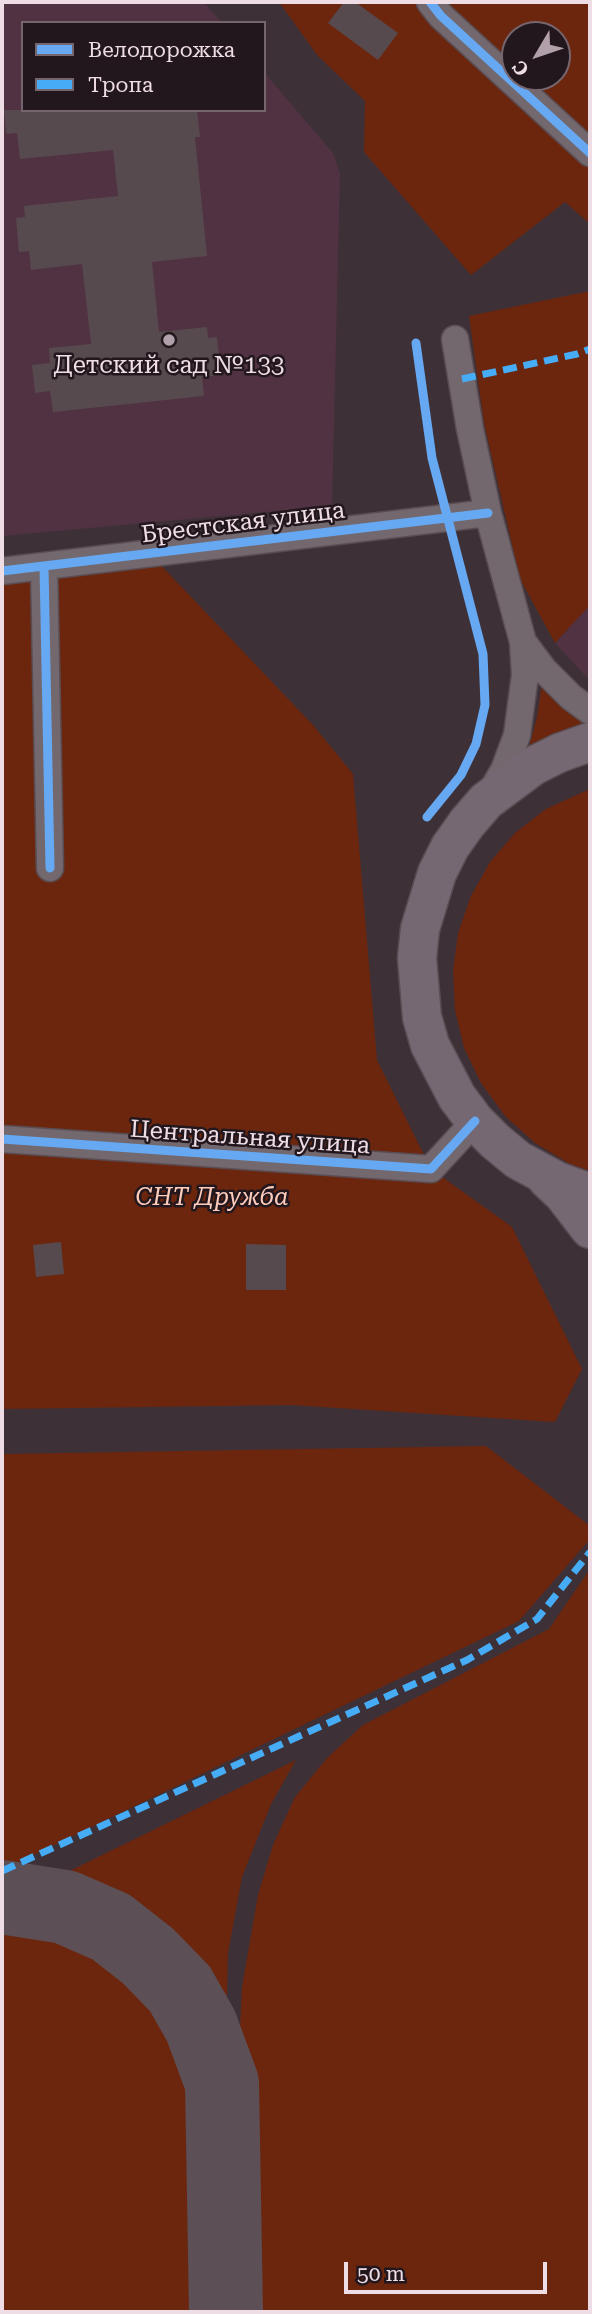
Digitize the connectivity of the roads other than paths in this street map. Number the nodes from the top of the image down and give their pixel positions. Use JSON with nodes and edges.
{"nodes":[{"id":1,"x":430,"y":2,"type":"edge"},
{"id":2,"x":590,"y":153,"type":"edge"},
{"id":3,"x":456,"y":339,"type":"dead end"},
{"id":4,"x":488,"y":513,"type":"junction"},
{"id":5,"x":44,"y":567,"type":"junction"},
{"id":6,"x":2,"y":571,"type":"edge"},
{"id":7,"x":523,"y":642,"type":"junction"},
{"id":8,"x":590,"y":711,"type":"edge"},
{"id":9,"x":590,"y":742,"type":"edge"},
{"id":10,"x":486,"y":801,"type":"junction"},
{"id":11,"x":50,"y":868,"type":"dead end"},
{"id":12,"x":475,"y":1121,"type":"junction"},
{"id":13,"x":2,"y":1139,"type":"edge"},
{"id":14,"x":543,"y":1175,"type":"junction"},
{"id":15,"x":590,"y":1193,"type":"edge"},
{"id":16,"x":590,"y":1229,"type":"edge"}],
"edges":[{"from":1,"to":2,"type":"street"},
{"from":3,"to":4,"type":"street"},
{"from":4,"to":5,"type":"street","name":"Брестская улица"},
{"from":4,"to":7,"type":"street"},
{"from":5,"to":6,"type":"street","name":"Брестская улица"},
{"from":5,"to":11,"type":"street"},
{"from":7,"to":8,"type":"street"},
{"from":7,"to":10,"type":"street"},
{"from":9,"to":10,"type":"main road"},
{"from":10,"to":12,"type":"main road"},
{"from":12,"to":13,"type":"street","name":"Центральная улица"},
{"from":12,"to":14,"type":"main road"},
{"from":14,"to":15,"type":"main road"},
{"from":14,"to":16,"type":"main road"}]}
